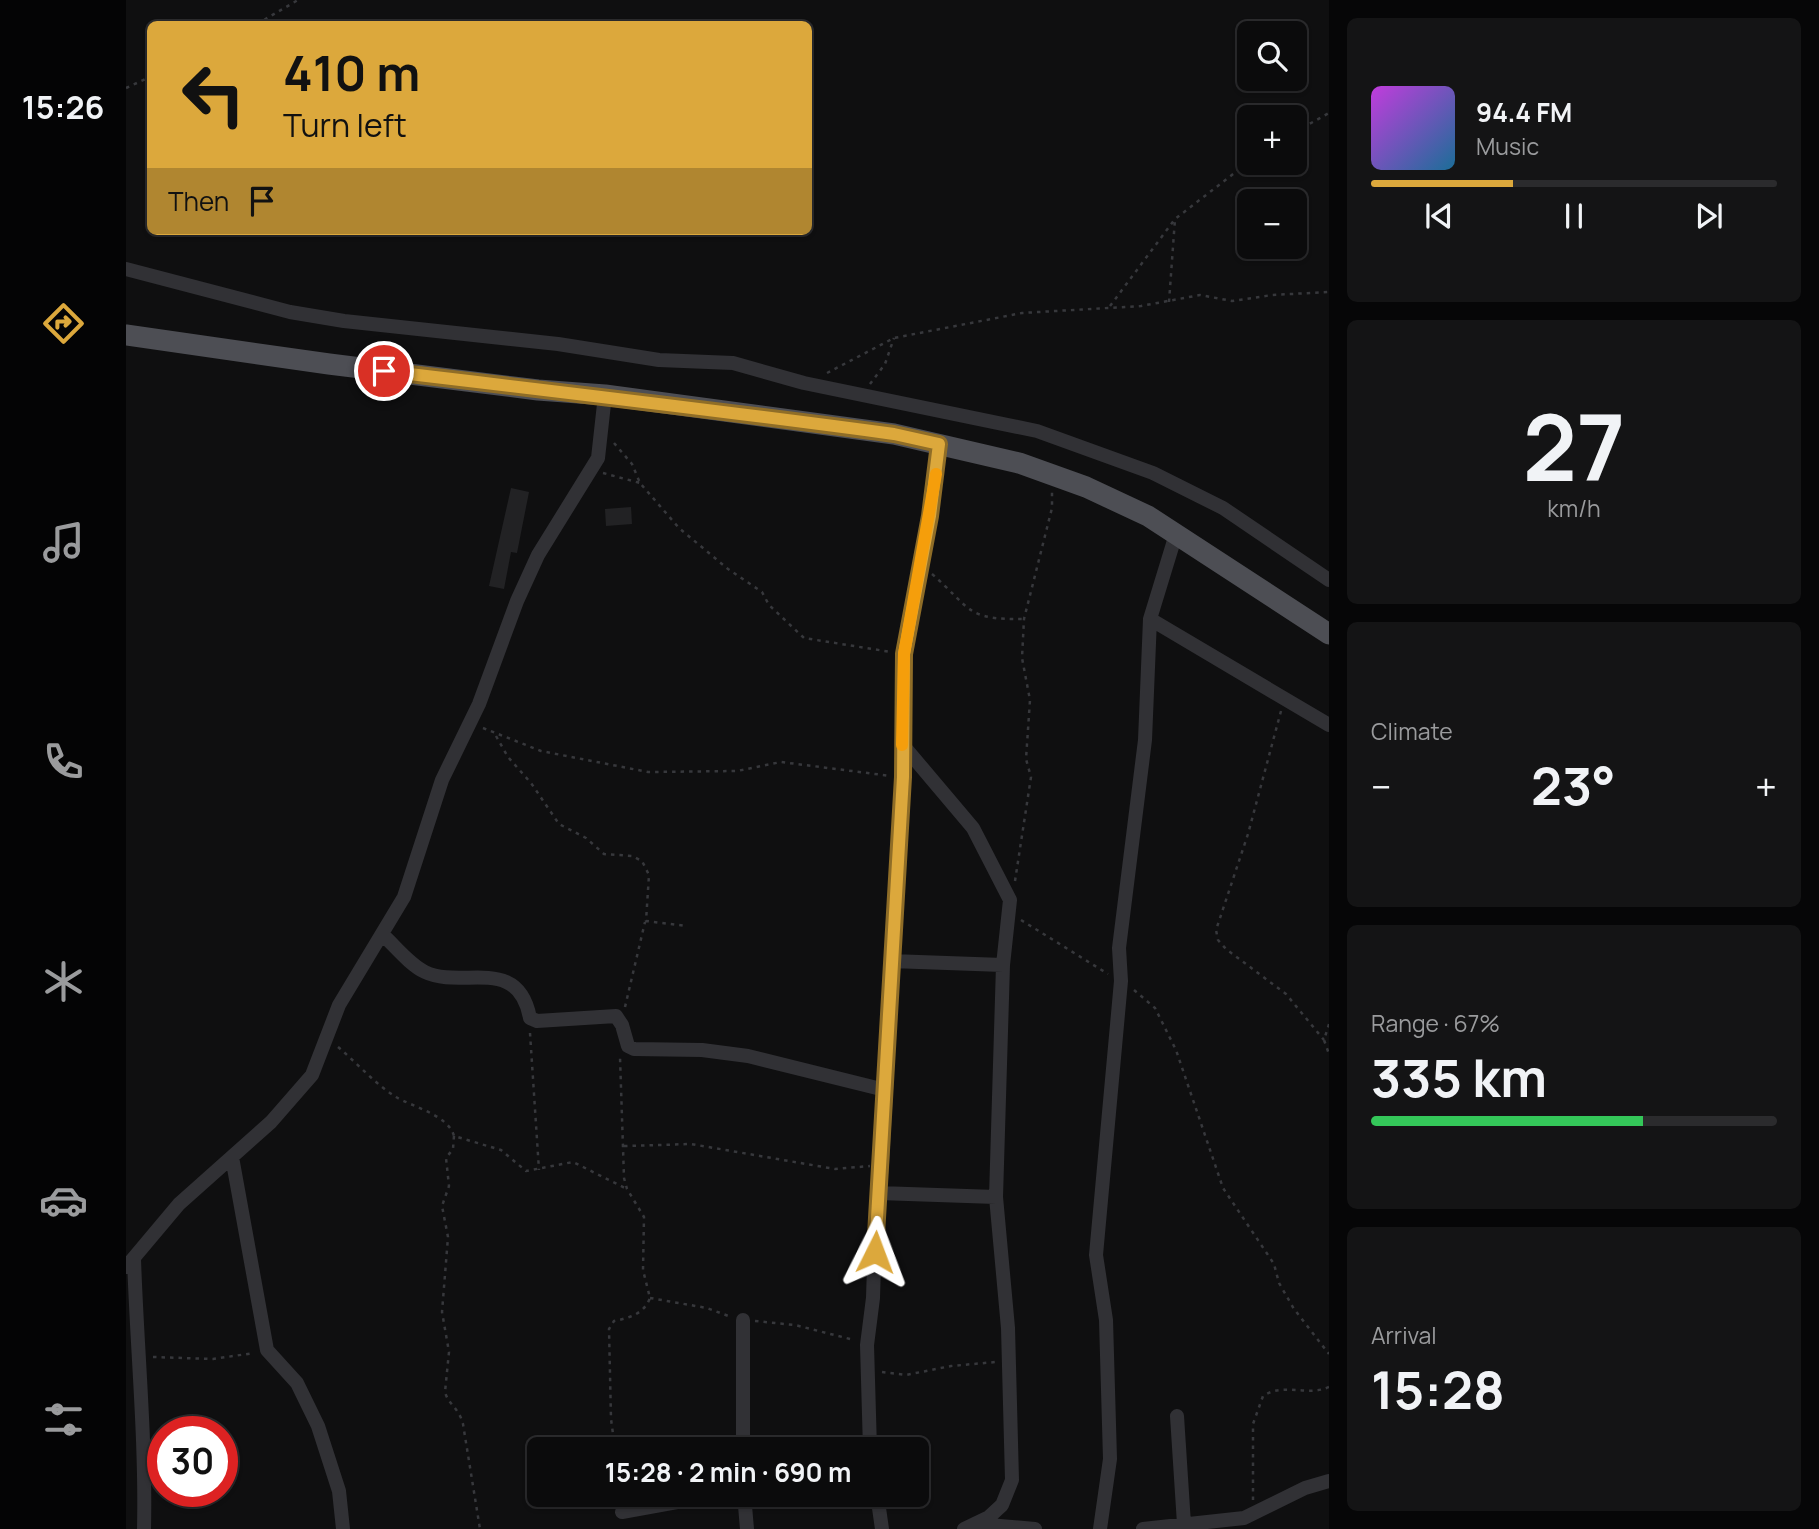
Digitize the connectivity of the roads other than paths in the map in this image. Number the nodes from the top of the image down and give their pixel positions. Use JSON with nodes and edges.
{"nodes":[{"id":1,"x":126,"y":270,"type":"edge"},
{"id":2,"x":126,"y":335,"type":"edge"},
{"id":3,"x":605,"y":395,"type":"junction"},
{"id":4,"x":939,"y":444,"type":"junction"},
{"id":5,"x":1176,"y":534,"type":"junction"},
{"id":6,"x":1329,"y":580,"type":"edge"},
{"id":7,"x":1150,"y":619,"type":"junction"},
{"id":8,"x":1329,"y":634,"type":"edge"},
{"id":9,"x":1329,"y":725,"type":"edge"},
{"id":10,"x":902,"y":744,"type":"junction"},
{"id":11,"x":383,"y":935,"type":"junction"},
{"id":12,"x":891,"y":961,"type":"junction"},
{"id":13,"x":1003,"y":965,"type":"junction"},
{"id":14,"x":885,"y":1090,"type":"junction"},
{"id":15,"x":232,"y":1157,"type":"junction"},
{"id":16,"x":879,"y":1194,"type":"junction"},
{"id":17,"x":996,"y":1197,"type":"junction"},
{"id":18,"x":130,"y":1263,"type":"edge"},
{"id":19,"x":743,"y":1320,"type":"road end"},
{"id":20,"x":1177,"y":1416,"type":"dead end"},
{"id":21,"x":743,"y":1437,"type":"edge"},
{"id":22,"x":870,"y":1437,"type":"edge"},
{"id":23,"x":1329,"y":1481,"type":"edge"},
{"id":24,"x":650,"y":1507,"type":"edge"},
{"id":25,"x":745,"y":1507,"type":"edge"},
{"id":26,"x":878,"y":1507,"type":"edge"},
{"id":27,"x":622,"y":1512,"type":"dead end"},
{"id":28,"x":1184,"y":1524,"type":"junction"},
{"id":29,"x":968,"y":1526,"type":"edge"},
{"id":30,"x":144,"y":1529,"type":"edge"},
{"id":31,"x":343,"y":1529,"type":"edge"},
{"id":32,"x":747,"y":1529,"type":"edge"},
{"id":33,"x":881,"y":1529,"type":"edge"},
{"id":34,"x":1035,"y":1529,"type":"edge"},
{"id":35,"x":1100,"y":1529,"type":"edge"},
{"id":36,"x":1143,"y":1529,"type":"edge"}],
"edges":[{"from":1,"to":6,"type":"street"},
{"from":2,"to":3,"type":"main road"},
{"from":3,"to":4,"type":"main road"},
{"from":3,"to":11,"type":"street"},
{"from":4,"to":5,"type":"main road"},
{"from":4,"to":10,"type":"street"},
{"from":5,"to":7,"type":"street"},
{"from":5,"to":8,"type":"main road"},
{"from":7,"to":9,"type":"street"},
{"from":7,"to":35,"type":"street"},
{"from":10,"to":12,"type":"street"},
{"from":10,"to":13,"type":"street"},
{"from":11,"to":14,"type":"street"},
{"from":11,"to":15,"type":"street"},
{"from":12,"to":13,"type":"street"},
{"from":12,"to":14,"type":"street"},
{"from":13,"to":17,"type":"street"},
{"from":14,"to":16,"type":"street"},
{"from":15,"to":18,"type":"street"},
{"from":15,"to":31,"type":"street"},
{"from":16,"to":17,"type":"street"},
{"from":16,"to":22,"type":"street"},
{"from":17,"to":29,"type":"street"},
{"from":18,"to":30,"type":"street"},
{"from":19,"to":21,"type":"street"},
{"from":20,"to":28,"type":"street"},
{"from":23,"to":28,"type":"street"},
{"from":24,"to":27,"type":"street"},
{"from":25,"to":32,"type":"street"},
{"from":26,"to":33,"type":"street"},
{"from":28,"to":36,"type":"street"},
{"from":29,"to":34,"type":"street"}]}
